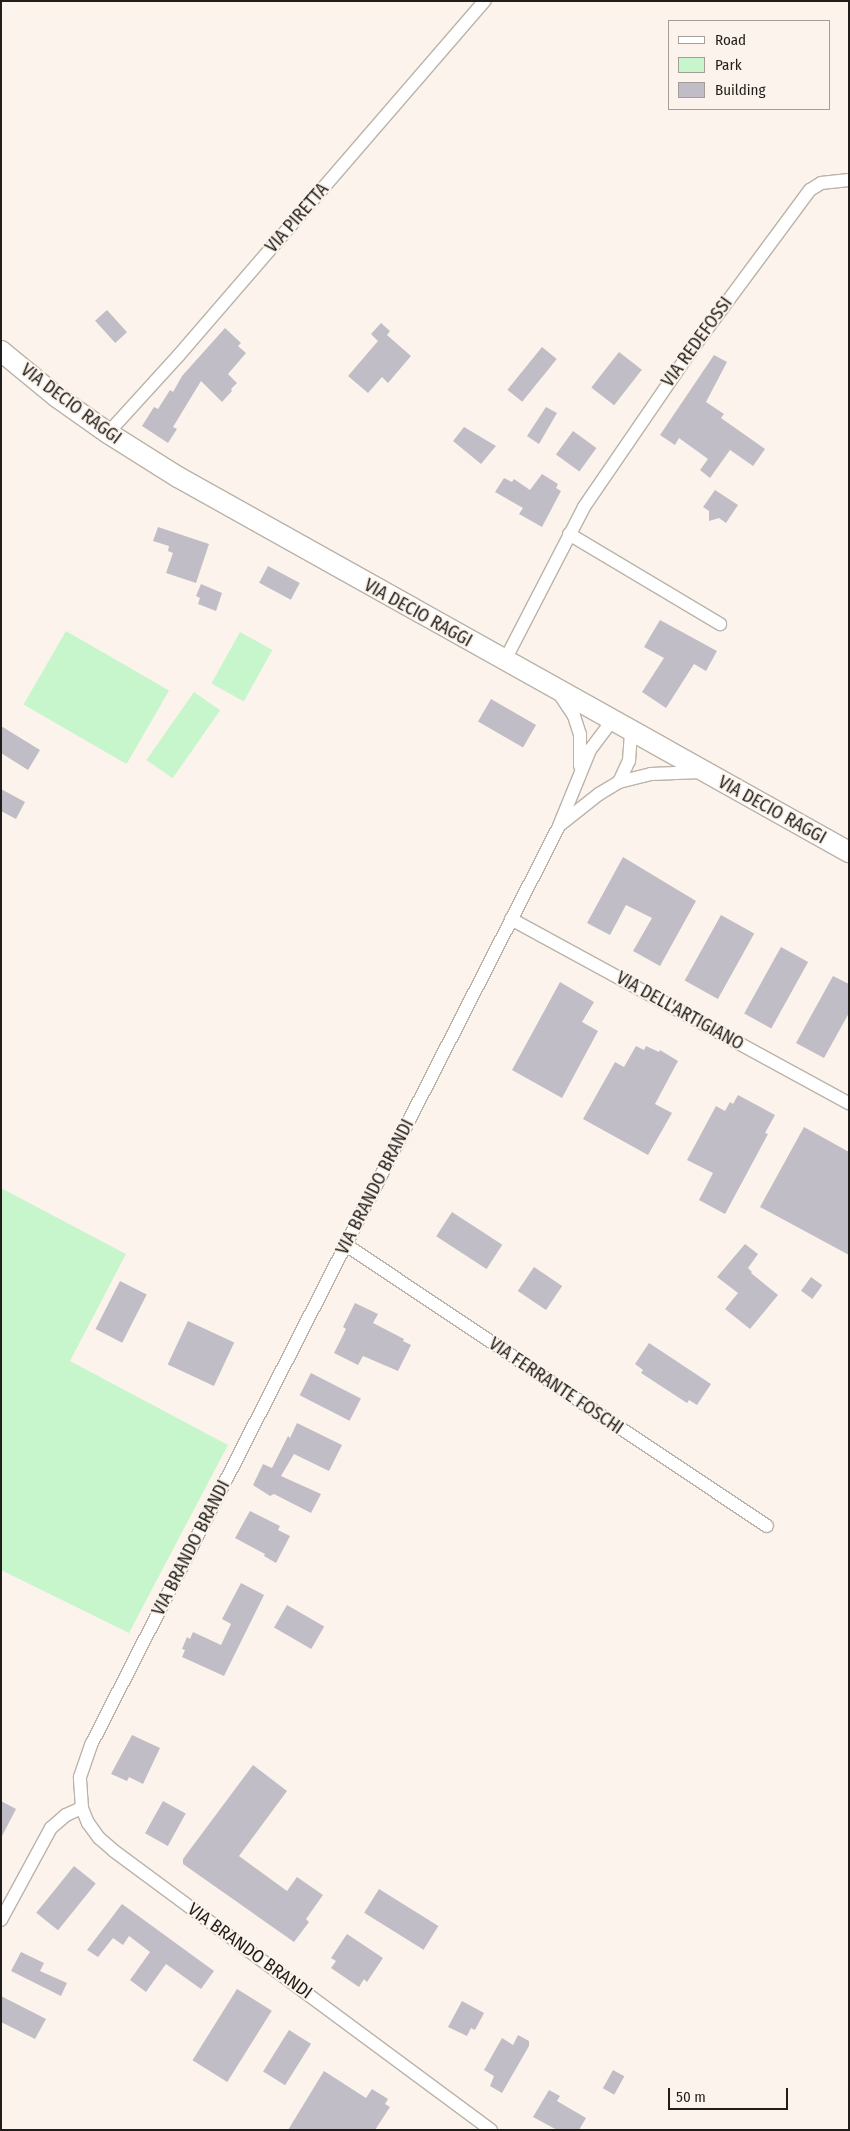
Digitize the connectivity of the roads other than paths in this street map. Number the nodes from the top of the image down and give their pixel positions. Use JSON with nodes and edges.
{"nodes":[{"id":1,"x":485,"y":1,"type":"edge"},
{"id":2,"x":849,"y":180,"type":"edge"},
{"id":3,"x":1,"y":351,"type":"edge"},
{"id":4,"x":108,"y":433,"type":"junction"},
{"id":5,"x":569,"y":534,"type":"junction"},
{"id":6,"x":720,"y":624,"type":"dead end"},
{"id":7,"x":504,"y":662,"type":"junction"},
{"id":8,"x":556,"y":690,"type":"junction"},
{"id":9,"x":612,"y":721,"type":"junction"},
{"id":10,"x":631,"y":732,"type":"junction"},
{"id":11,"x":581,"y":771,"type":"junction"},
{"id":12,"x":703,"y":772,"type":"junction"},
{"id":13,"x":619,"y":782,"type":"junction"},
{"id":14,"x":559,"y":826,"type":"junction"},
{"id":15,"x":849,"y":852,"type":"edge"},
{"id":16,"x":511,"y":919,"type":"junction"},
{"id":17,"x":849,"y":1103,"type":"edge"},
{"id":18,"x":346,"y":1246,"type":"junction"},
{"id":19,"x":767,"y":1526,"type":"dead end"},
{"id":20,"x":82,"y":1808,"type":"junction"},
{"id":21,"x":1,"y":1920,"type":"edge"},
{"id":22,"x":491,"y":2130,"type":"edge"}],
"edges":[{"from":1,"to":4,"type":"street","name":"VIA PIRETTA"},
{"from":2,"to":5,"type":"street","name":"VIA REDEFOSSI"},
{"from":3,"to":4,"type":"main road","name":"VIA DECIO RAGGI"},
{"from":4,"to":7,"type":"main road","name":"VIA DECIO RAGGI"},
{"from":5,"to":6,"type":"street"},
{"from":5,"to":7,"type":"street","name":"VIA REDEFOSSI"},
{"from":7,"to":8,"type":"main road","name":"VIA DECIO RAGGI"},
{"from":8,"to":9,"type":"main road","name":"VIA DECIO RAGGI"},
{"from":8,"to":11,"type":"street","name":"VIA BRANDO BRANDI"},
{"from":9,"to":10,"type":"main road","name":"VIA DECIO RAGGI"},
{"from":9,"to":11,"type":"street","name":"VIA BRANDO BRANDI"},
{"from":10,"to":12,"type":"main road","name":"VIA DECIO RAGGI"},
{"from":10,"to":13,"type":"street"},
{"from":11,"to":14,"type":"street","name":"VIA BRANDO BRANDI"},
{"from":12,"to":13,"type":"street","name":"VIA BRANDO BRANDI"},
{"from":12,"to":15,"type":"main road","name":"VIA DECIO RAGGI"},
{"from":13,"to":14,"type":"street","name":"VIA BRANDO BRANDI"},
{"from":14,"to":16,"type":"street","name":"VIA BRANDO BRANDI"},
{"from":16,"to":17,"type":"street","name":"VIA DELL'ARTIGIANO"},
{"from":16,"to":18,"type":"street","name":"VIA BRANDO BRANDI"},
{"from":18,"to":19,"type":"street","name":"VIA FERRANTE FOSCHI"},
{"from":18,"to":20,"type":"street","name":"VIA BRANDO BRANDI"},
{"from":20,"to":21,"type":"street"},
{"from":20,"to":22,"type":"street","name":"VIA BRANDO BRANDI"}]}
